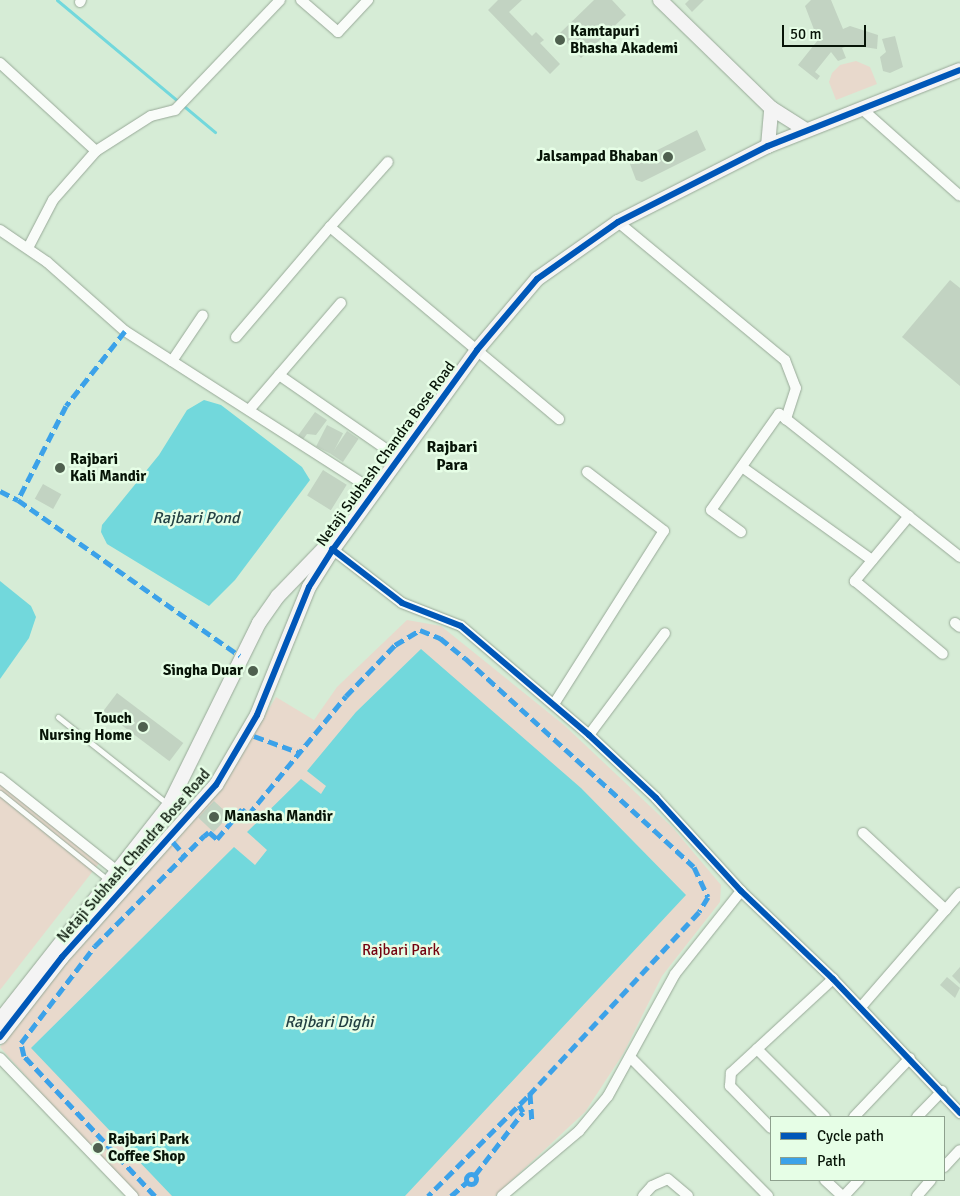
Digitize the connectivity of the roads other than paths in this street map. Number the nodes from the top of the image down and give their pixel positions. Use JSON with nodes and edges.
{"nodes":[{"id":1,"x":280,"y":0,"type":"edge"},
{"id":2,"x":301,"y":0,"type":"edge"},
{"id":3,"x":368,"y":0,"type":"edge"},
{"id":4,"x":660,"y":0,"type":"edge"},
{"id":5,"x":1,"y":66,"type":"edge"},
{"id":6,"x":960,"y":70,"type":"edge"},
{"id":7,"x":771,"y":108,"type":"junction"},
{"id":8,"x":861,"y":108,"type":"junction"},
{"id":9,"x":806,"y":130,"type":"junction"},
{"id":10,"x":768,"y":146,"type":"junction"},
{"id":11,"x":96,"y":151,"type":"junction"},
{"id":12,"x":388,"y":162,"type":"dead end"},
{"id":13,"x":960,"y":196,"type":"edge"},
{"id":14,"x":618,"y":222,"type":"junction"},
{"id":15,"x":330,"y":227,"type":"junction"},
{"id":16,"x":0,"y":230,"type":"edge"},
{"id":17,"x":28,"y":248,"type":"junction"},
{"id":18,"x":341,"y":303,"type":"dead end"},
{"id":19,"x":203,"y":314,"type":"dead end"},
{"id":20,"x":236,"y":337,"type":"dead end"},
{"id":21,"x":477,"y":350,"type":"junction"},
{"id":22,"x":172,"y":361,"type":"junction"},
{"id":23,"x":279,"y":375,"type":"junction"},
{"id":24,"x":249,"y":410,"type":"junction"},
{"id":25,"x":559,"y":419,"type":"dead end"},
{"id":26,"x":786,"y":419,"type":"junction"},
{"id":27,"x":399,"y":458,"type":"junction"},
{"id":28,"x":742,"y":467,"type":"junction"},
{"id":29,"x":587,"y":472,"type":"dead end"},
{"id":30,"x":374,"y":491,"type":"junction"},
{"id":31,"x":909,"y":516,"type":"junction"},
{"id":32,"x":350,"y":523,"type":"junction"},
{"id":33,"x":741,"y":532,"type":"dead end"},
{"id":34,"x":332,"y":549,"type":"junction"},
{"id":35,"x":960,"y":557,"type":"edge"},
{"id":36,"x":872,"y":560,"type":"junction"},
{"id":37,"x":665,"y":634,"type":"dead end"},
{"id":38,"x":943,"y":654,"type":"dead end"},
{"id":39,"x":554,"y":704,"type":"junction"},
{"id":40,"x":58,"y":717,"type":"dead end"},
{"id":41,"x":589,"y":735,"type":"junction"},
{"id":42,"x":0,"y":778,"type":"edge"},
{"id":43,"x":0,"y":793,"type":"edge"},
{"id":44,"x":169,"y":805,"type":"junction"},
{"id":45,"x":863,"y":833,"type":"dead end"},
{"id":46,"x":114,"y":877,"type":"junction"},
{"id":47,"x":741,"y":891,"type":"junction"},
{"id":48,"x":960,"y":893,"type":"edge"},
{"id":49,"x":946,"y":910,"type":"junction"},
{"id":50,"x":833,"y":979,"type":"junction"},
{"id":51,"x":861,"y":1007,"type":"junction"},
{"id":52,"x":0,"y":1020,"type":"edge"},
{"id":53,"x":0,"y":1037,"type":"edge"},
{"id":54,"x":757,"y":1048,"type":"junction"},
{"id":55,"x":0,"y":1058,"type":"edge"},
{"id":56,"x":632,"y":1058,"type":"junction"},
{"id":57,"x":910,"y":1058,"type":"junction"},
{"id":58,"x":942,"y":1091,"type":"junction"},
{"id":59,"x":960,"y":1113,"type":"edge"},
{"id":60,"x":824,"y":1116,"type":"edge"},
{"id":61,"x":855,"y":1116,"type":"edge"},
{"id":62,"x":918,"y":1116,"type":"edge"},
{"id":63,"x":770,"y":1127,"type":"edge"},
{"id":64,"x":960,"y":1150,"type":"edge"},
{"id":65,"x":945,"y":1166,"type":"edge"},
{"id":66,"x":825,"y":1181,"type":"edge"},
{"id":67,"x":858,"y":1181,"type":"edge"},
{"id":68,"x":930,"y":1181,"type":"edge"},
{"id":69,"x":132,"y":1196,"type":"edge"},
{"id":70,"x":502,"y":1196,"type":"edge"},
{"id":71,"x":643,"y":1196,"type":"edge"},
{"id":72,"x":688,"y":1196,"type":"edge"},
{"id":73,"x":768,"y":1196,"type":"edge"},
{"id":74,"x":843,"y":1196,"type":"edge"},
{"id":75,"x":917,"y":1196,"type":"edge"}],
"edges":[{"from":1,"to":11,"type":"street"},
{"from":2,"to":3,"type":"street"},
{"from":4,"to":7,"type":"street"},
{"from":5,"to":11,"type":"street"},
{"from":6,"to":8,"type":"street","name":"Netaji Subhash Chandra Bose Road"},
{"from":7,"to":9,"type":"street"},
{"from":7,"to":10,"type":"street"},
{"from":8,"to":9,"type":"street","name":"Netaji Subhash Chandra Bose Road"},
{"from":8,"to":13,"type":"street"},
{"from":9,"to":10,"type":"street","name":"Netaji Subhash Chandra Bose Road"},
{"from":10,"to":14,"type":"street","name":"Netaji Subhash Chandra Bose Road"},
{"from":11,"to":17,"type":"street"},
{"from":12,"to":15,"type":"street"},
{"from":14,"to":21,"type":"street","name":"Netaji Subhash Chandra Bose Road"},
{"from":14,"to":26,"type":"street"},
{"from":15,"to":20,"type":"street"},
{"from":15,"to":21,"type":"street"},
{"from":16,"to":17,"type":"street"},
{"from":17,"to":22,"type":"street"},
{"from":18,"to":23,"type":"street"},
{"from":19,"to":22,"type":"street"},
{"from":21,"to":25,"type":"street"},
{"from":21,"to":27,"type":"street","name":"Netaji Subhash Chandra Bose Road"},
{"from":22,"to":24,"type":"street"},
{"from":23,"to":24,"type":"street"},
{"from":23,"to":27,"type":"street"},
{"from":24,"to":30,"type":"street"},
{"from":26,"to":28,"type":"street"},
{"from":26,"to":31,"type":"street"},
{"from":27,"to":30,"type":"street","name":"Netaji Subhash Chandra Bose Road"},
{"from":28,"to":33,"type":"street"},
{"from":28,"to":36,"type":"street"},
{"from":29,"to":39,"type":"street"},
{"from":30,"to":32,"type":"street","name":"Netaji Subhash Chandra Bose Road"},
{"from":31,"to":35,"type":"street"},
{"from":31,"to":36,"type":"street"},
{"from":32,"to":34,"type":"street","name":"Netaji Subhash Chandra Bose Road"},
{"from":32,"to":44,"type":"street","name":"Netaji Subhash Chandra Bose Road"},
{"from":34,"to":39,"type":"street"},
{"from":34,"to":53,"type":"street","name":"Netaji Subhash Chandra Bose Road"},
{"from":36,"to":38,"type":"street"},
{"from":37,"to":41,"type":"street"},
{"from":39,"to":41,"type":"street"},
{"from":40,"to":44,"type":"lane"},
{"from":41,"to":47,"type":"street"},
{"from":42,"to":46,"type":"street"},
{"from":43,"to":46,"type":"lane"},
{"from":44,"to":46,"type":"street","name":"Netaji Subhash Chandra Bose Road"},
{"from":45,"to":49,"type":"street"},
{"from":46,"to":52,"type":"street","name":"Netaji Subhash Chandra Bose Road"},
{"from":47,"to":50,"type":"street"},
{"from":47,"to":56,"type":"street"},
{"from":48,"to":49,"type":"street"},
{"from":49,"to":51,"type":"street"},
{"from":50,"to":51,"type":"street"},
{"from":50,"to":54,"type":"street"},
{"from":51,"to":57,"type":"street"},
{"from":54,"to":60,"type":"street"},
{"from":54,"to":63,"type":"street"},
{"from":55,"to":69,"type":"street"},
{"from":56,"to":70,"type":"street"},
{"from":56,"to":73,"type":"street"},
{"from":57,"to":58,"type":"street"},
{"from":57,"to":61,"type":"street"},
{"from":58,"to":59,"type":"street"},
{"from":58,"to":62,"type":"street"},
{"from":64,"to":65,"type":"street"},
{"from":66,"to":74,"type":"street"},
{"from":67,"to":74,"type":"street"},
{"from":68,"to":75,"type":"street"},
{"from":71,"to":72,"type":"street"}]}
